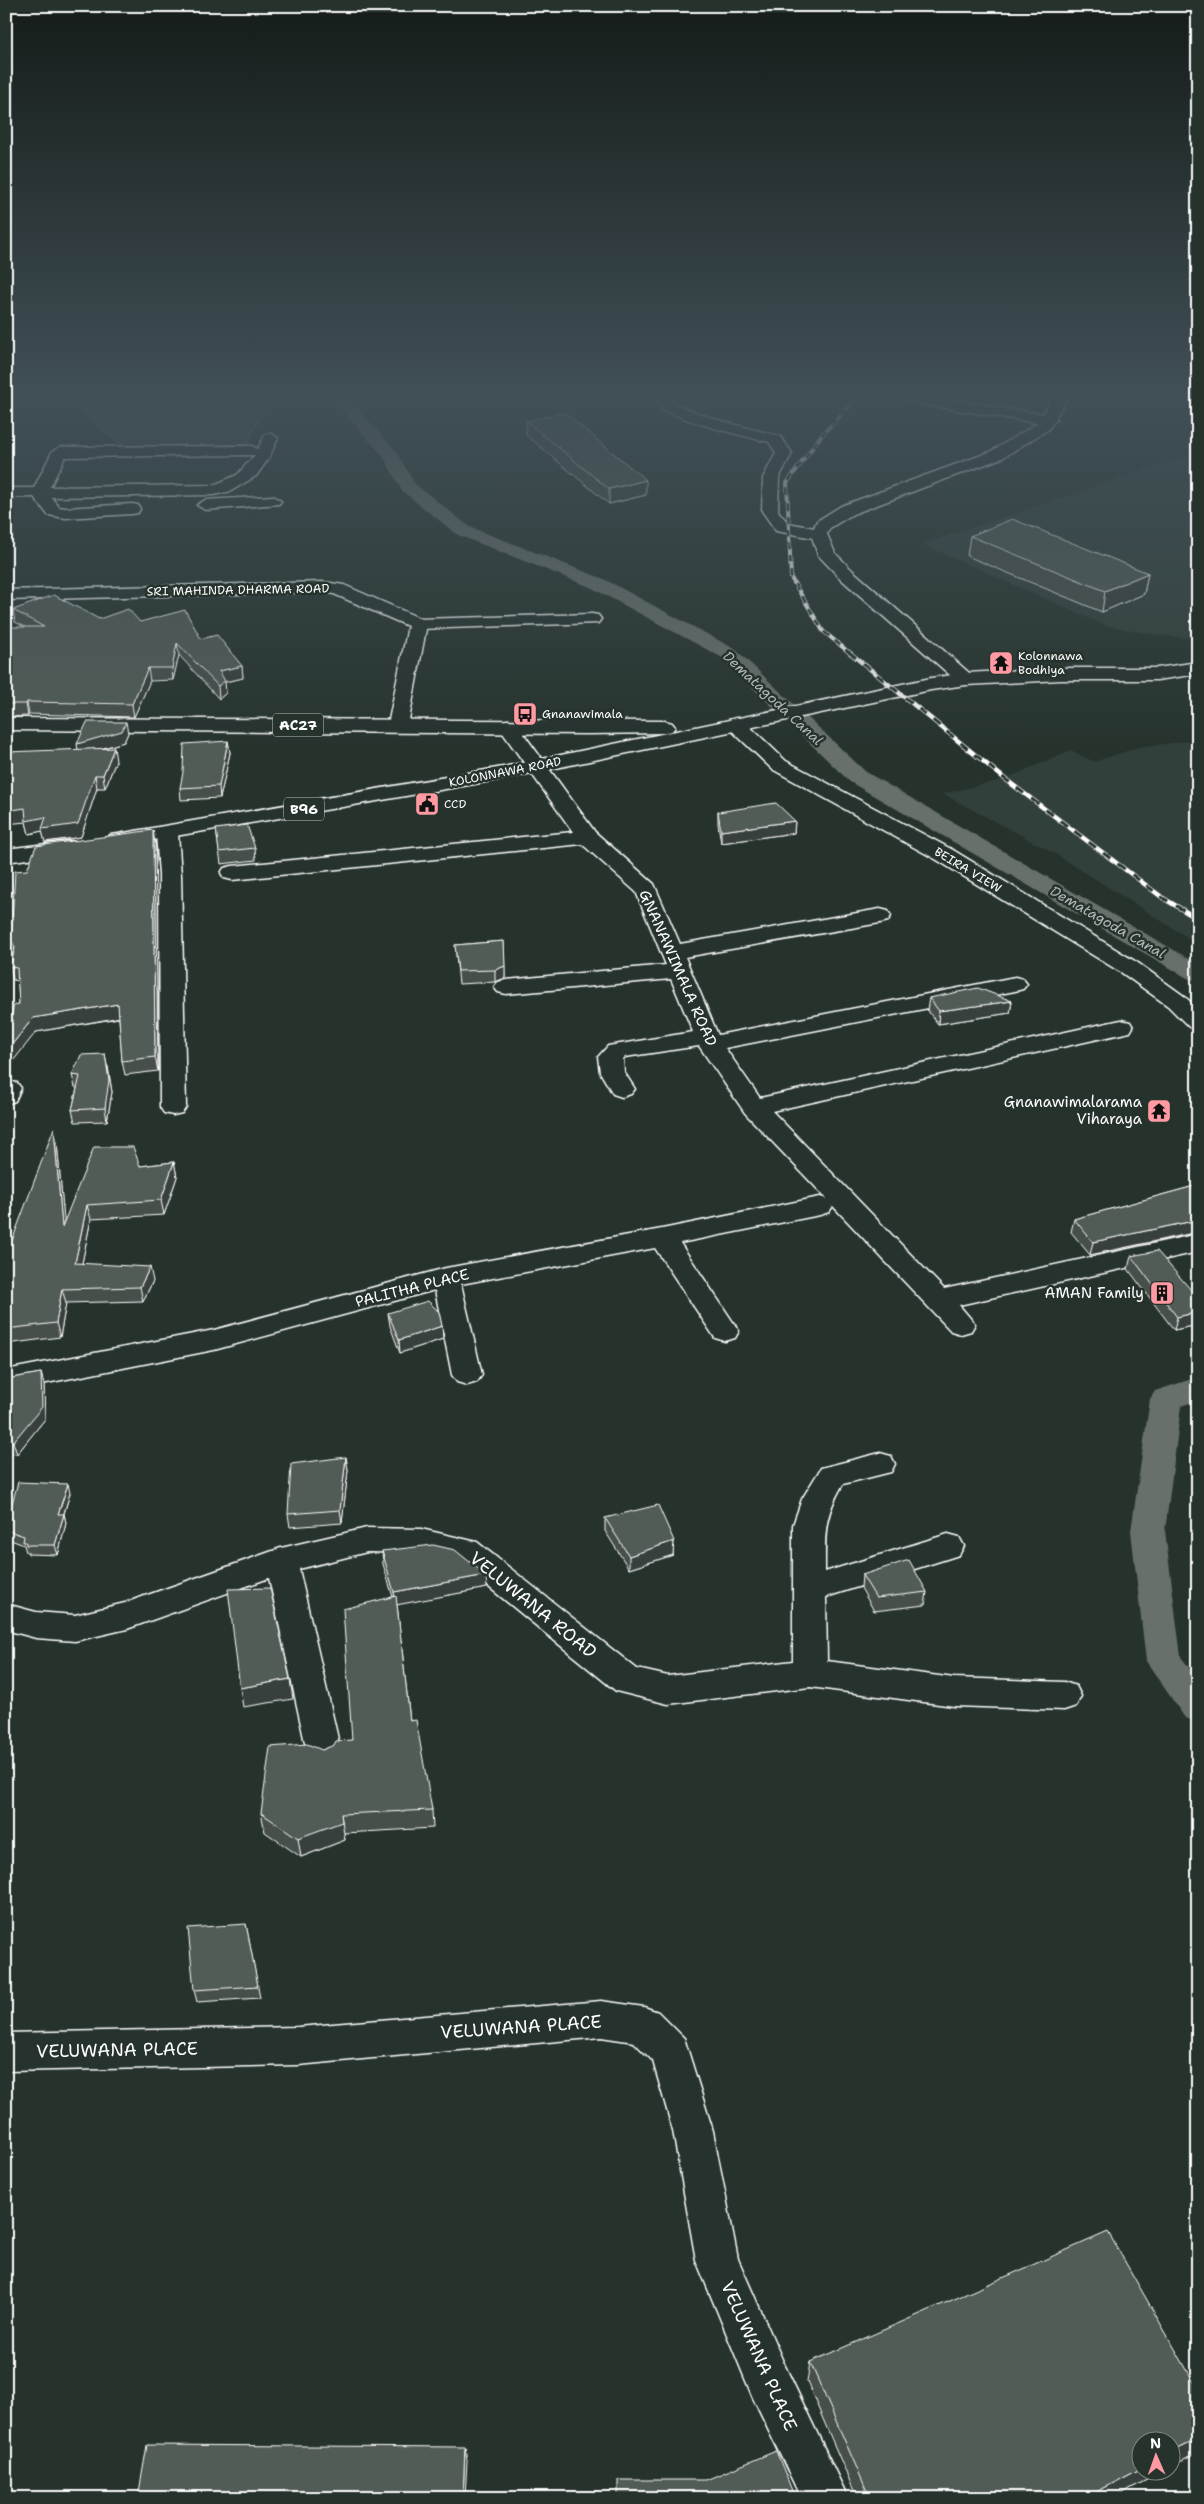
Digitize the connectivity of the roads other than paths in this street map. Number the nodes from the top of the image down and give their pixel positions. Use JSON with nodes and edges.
{"nodes":[{"id":1,"x":773,"y":515,"type":"edge"},
{"id":2,"x":839,"y":515,"type":"edge"},
{"id":3,"x":819,"y":534,"type":"junction"},
{"id":4,"x":6,"y":595,"type":"edge"},
{"id":5,"x":592,"y":619,"type":"dead end"},
{"id":6,"x":418,"y":624,"type":"junction"},
{"id":7,"x":1198,"y":668,"type":"edge"},
{"id":8,"x":966,"y":679,"type":"junction"},
{"id":9,"x":6,"y":724,"type":"edge"},
{"id":10,"x":398,"y":725,"type":"junction"},
{"id":11,"x":733,"y":725,"type":"junction"},
{"id":12,"x":508,"y":726,"type":"junction"},
{"id":13,"x":589,"y":728,"type":"junction"},
{"id":14,"x":601,"y":753,"type":"junction"},
{"id":15,"x":538,"y":766,"type":"junction"},
{"id":16,"x":167,"y":834,"type":"junction"},
{"id":17,"x":587,"y":837,"type":"junction"},
{"id":18,"x":6,"y":856,"type":"edge"},
{"id":19,"x":232,"y":872,"type":"dead end"},
{"id":20,"x":880,"y":916,"type":"dead end"},
{"id":21,"x":676,"y":962,"type":"junction"},
{"id":22,"x":1015,"y":984,"type":"dead end"},
{"id":23,"x":506,"y":987,"type":"dead end"},
{"id":24,"x":1198,"y":1022,"type":"edge"},
{"id":25,"x":1121,"y":1026,"type":"dead end"},
{"id":26,"x":709,"y":1041,"type":"junction"},
{"id":27,"x":622,"y":1089,"type":"dead end"},
{"id":28,"x":173,"y":1107,"type":"dead end"},
{"id":29,"x":754,"y":1107,"type":"junction"},
{"id":30,"x":820,"y":1206,"type":"dead end"},
{"id":31,"x":662,"y":1238,"type":"junction"},
{"id":32,"x":1198,"y":1244,"type":"edge"},
{"id":33,"x":446,"y":1277,"type":"junction"},
{"id":34,"x":938,"y":1300,"type":"junction"},
{"id":35,"x":961,"y":1324,"type":"dead end"},
{"id":36,"x":725,"y":1331,"type":"dead end"},
{"id":37,"x":467,"y":1375,"type":"dead end"},
{"id":38,"x":6,"y":1381,"type":"edge"},
{"id":39,"x":880,"y":1464,"type":"dead end"},
{"id":40,"x":948,"y":1546,"type":"dead end"},
{"id":41,"x":281,"y":1561,"type":"junction"},
{"id":42,"x":809,"y":1590,"type":"junction"},
{"id":43,"x":6,"y":1617,"type":"edge"},
{"id":44,"x":810,"y":1673,"type":"junction"},
{"id":45,"x":1064,"y":1696,"type":"dead end"},
{"id":46,"x":324,"y":1752,"type":"edge"},
{"id":47,"x":6,"y":2052,"type":"edge"},
{"id":48,"x":824,"y":2498,"type":"edge"}],
"edges":[{"from":1,"to":3,"type":"street"},
{"from":2,"to":3,"type":"street"},
{"from":3,"to":8,"type":"street"},
{"from":4,"to":6,"type":"street","name":"SRI MAHINDA DHARMA ROAD"},
{"from":5,"to":6,"type":"street"},
{"from":6,"to":10,"type":"street"},
{"from":7,"to":8,"type":"street","number":"B96"},
{"from":8,"to":11,"type":"street","number":"B96"},
{"from":9,"to":10,"type":"street","number":"AC27"},
{"from":10,"to":12,"type":"street","number":"AC27"},
{"from":11,"to":13,"type":"street","number":"AC27"},
{"from":11,"to":14,"type":"street","name":"KOLONNAWA ROAD","number":"B96"},
{"from":11,"to":24,"type":"street","name":"BEIRA VIEW"},
{"from":12,"to":13,"type":"street","number":"AC27"},
{"from":12,"to":15,"type":"street","name":"GNANAWIMALA ROAD"},
{"from":13,"to":14,"type":"street"},
{"from":13,"to":14,"type":"street"},
{"from":14,"to":15,"type":"street","name":"KOLONNAWA ROAD","number":"B96"},
{"from":15,"to":16,"type":"street","name":"KOLONNAWA ROAD","number":"B96"},
{"from":15,"to":17,"type":"street","name":"GNANAWIMALA ROAD"},
{"from":16,"to":18,"type":"street","name":"KOLONNAWA ROAD","number":"B96"},
{"from":16,"to":28,"type":"street"},
{"from":17,"to":19,"type":"street"},
{"from":17,"to":21,"type":"street","name":"GNANAWIMALA ROAD"},
{"from":20,"to":21,"type":"street"},
{"from":21,"to":23,"type":"street"},
{"from":21,"to":26,"type":"street","name":"GNANAWIMALA ROAD"},
{"from":22,"to":26,"type":"street"},
{"from":25,"to":29,"type":"street"},
{"from":26,"to":27,"type":"street"},
{"from":26,"to":29,"type":"street","name":"GNANAWIMALA ROAD"},
{"from":29,"to":34,"type":"street","name":"GNANAWIMALA ROAD"},
{"from":30,"to":31,"type":"street","name":"PALITHA PLACE"},
{"from":31,"to":33,"type":"street","name":"PALITHA PLACE"},
{"from":31,"to":36,"type":"street"},
{"from":32,"to":34,"type":"street"},
{"from":33,"to":37,"type":"street"},
{"from":33,"to":38,"type":"street","name":"PALITHA PLACE"},
{"from":34,"to":35,"type":"street","name":"GNANAWIMALA ROAD"},
{"from":39,"to":42,"type":"street"},
{"from":40,"to":42,"type":"street"},
{"from":41,"to":43,"type":"street","name":"VELUWANA ROAD"},
{"from":41,"to":44,"type":"street","name":"VELUWANA ROAD"},
{"from":41,"to":46,"type":"street"},
{"from":42,"to":44,"type":"street"},
{"from":44,"to":45,"type":"street","name":"VELUWANA ROAD"},
{"from":47,"to":48,"type":"street","name":"VELUWANA PLACE"}]}
